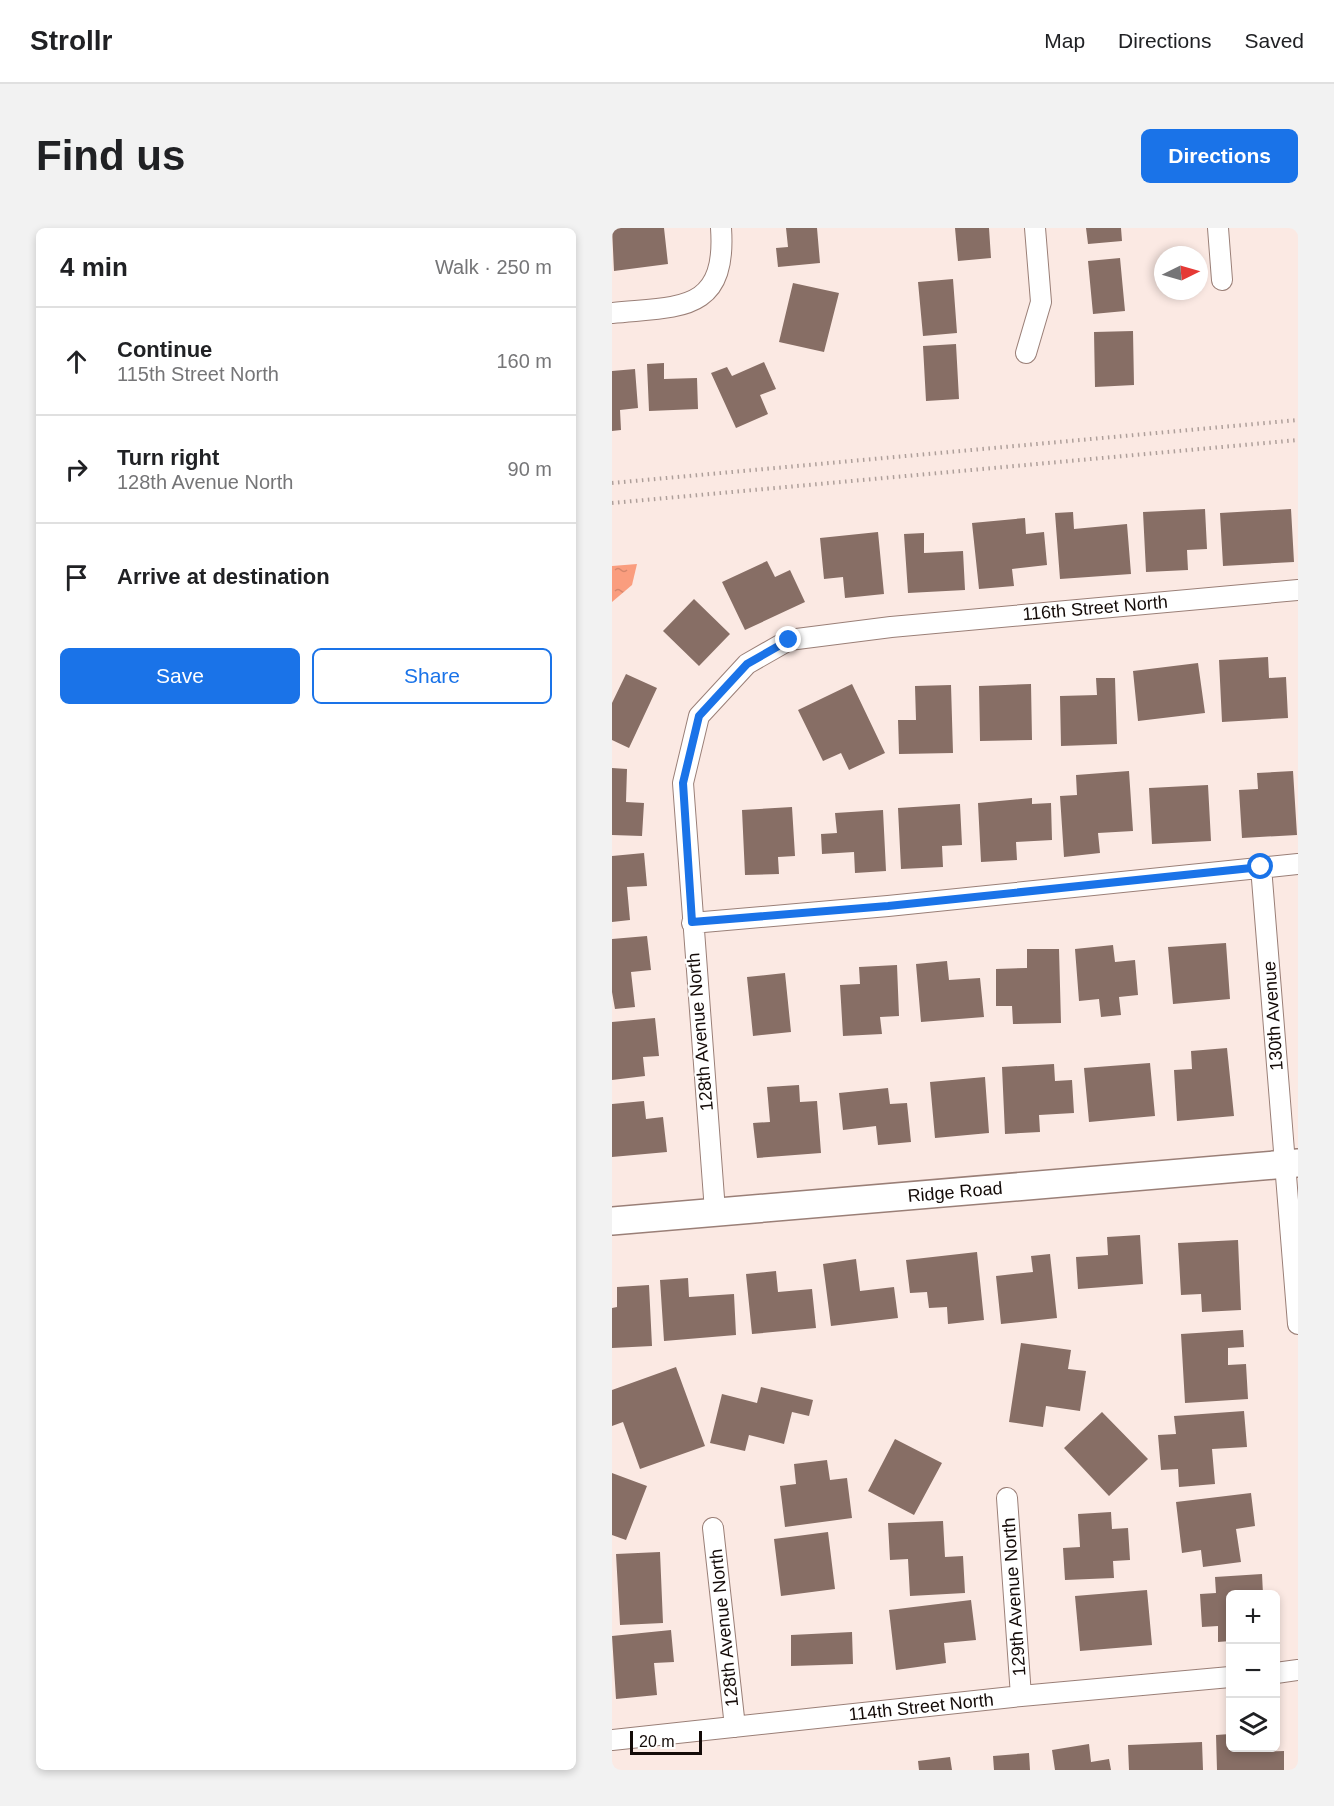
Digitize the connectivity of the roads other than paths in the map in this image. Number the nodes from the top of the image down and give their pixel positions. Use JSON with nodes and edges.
{"nodes":[{"id":1,"x":720,"y":228,"type":"edge"},
{"id":2,"x":1035,"y":228,"type":"edge"},
{"id":3,"x":1218,"y":228,"type":"edge"},
{"id":4,"x":1222,"y":280,"type":"dead end"},
{"id":5,"x":612,"y":313,"type":"edge"},
{"id":6,"x":1026,"y":353,"type":"dead end"},
{"id":7,"x":1298,"y":590,"type":"edge"},
{"id":8,"x":891,"y":627,"type":"joint"},
{"id":9,"x":1298,"y":864,"type":"edge"},
{"id":10,"x":1261,"y":867,"type":"junction"},
{"id":11,"x":692,"y":922,"type":"junction"},
{"id":12,"x":1291,"y":1164,"type":"edge"},
{"id":13,"x":714,"y":1212,"type":"junction"},
{"id":14,"x":612,"y":1221,"type":"edge"},
{"id":15,"x":1298,"y":1324,"type":"edge"},
{"id":16,"x":1007,"y":1498,"type":"dead end"},
{"id":17,"x":714,"y":1528,"type":"dead end"},
{"id":18,"x":1298,"y":1670,"type":"edge"},
{"id":19,"x":1280,"y":1672,"type":"edge"},
{"id":20,"x":1226,"y":1677,"type":"edge"},
{"id":21,"x":1021,"y":1696,"type":"junction"},
{"id":22,"x":735,"y":1727,"type":"junction"},
{"id":23,"x":612,"y":1740,"type":"edge"}],
"edges":[{"from":1,"to":5,"type":"street"},
{"from":2,"to":6,"type":"street"},
{"from":3,"to":4,"type":"street"},
{"from":7,"to":8,"type":"street","name":"116th Street North"},
{"from":8,"to":11,"type":"street","name":"128th Avenue North"},
{"from":9,"to":10,"type":"street"},
{"from":10,"to":11,"type":"street"},
{"from":10,"to":12,"type":"street","name":"130th Avenue"},
{"from":11,"to":13,"type":"street","name":"128th Avenue North"},
{"from":12,"to":13,"type":"street","name":"Ridge Road"},
{"from":12,"to":15,"type":"street","name":"130th Avenue"},
{"from":13,"to":14,"type":"street","name":"Ridge Road"},
{"from":16,"to":21,"type":"street","name":"129th Avenue North"},
{"from":17,"to":22,"type":"street","name":"128th Avenue North"},
{"from":18,"to":19,"type":"street"},
{"from":20,"to":21,"type":"street","name":"114th Street North"},
{"from":21,"to":22,"type":"street","name":"114th Street North"},
{"from":22,"to":23,"type":"street","name":"114th Street North"}]}
